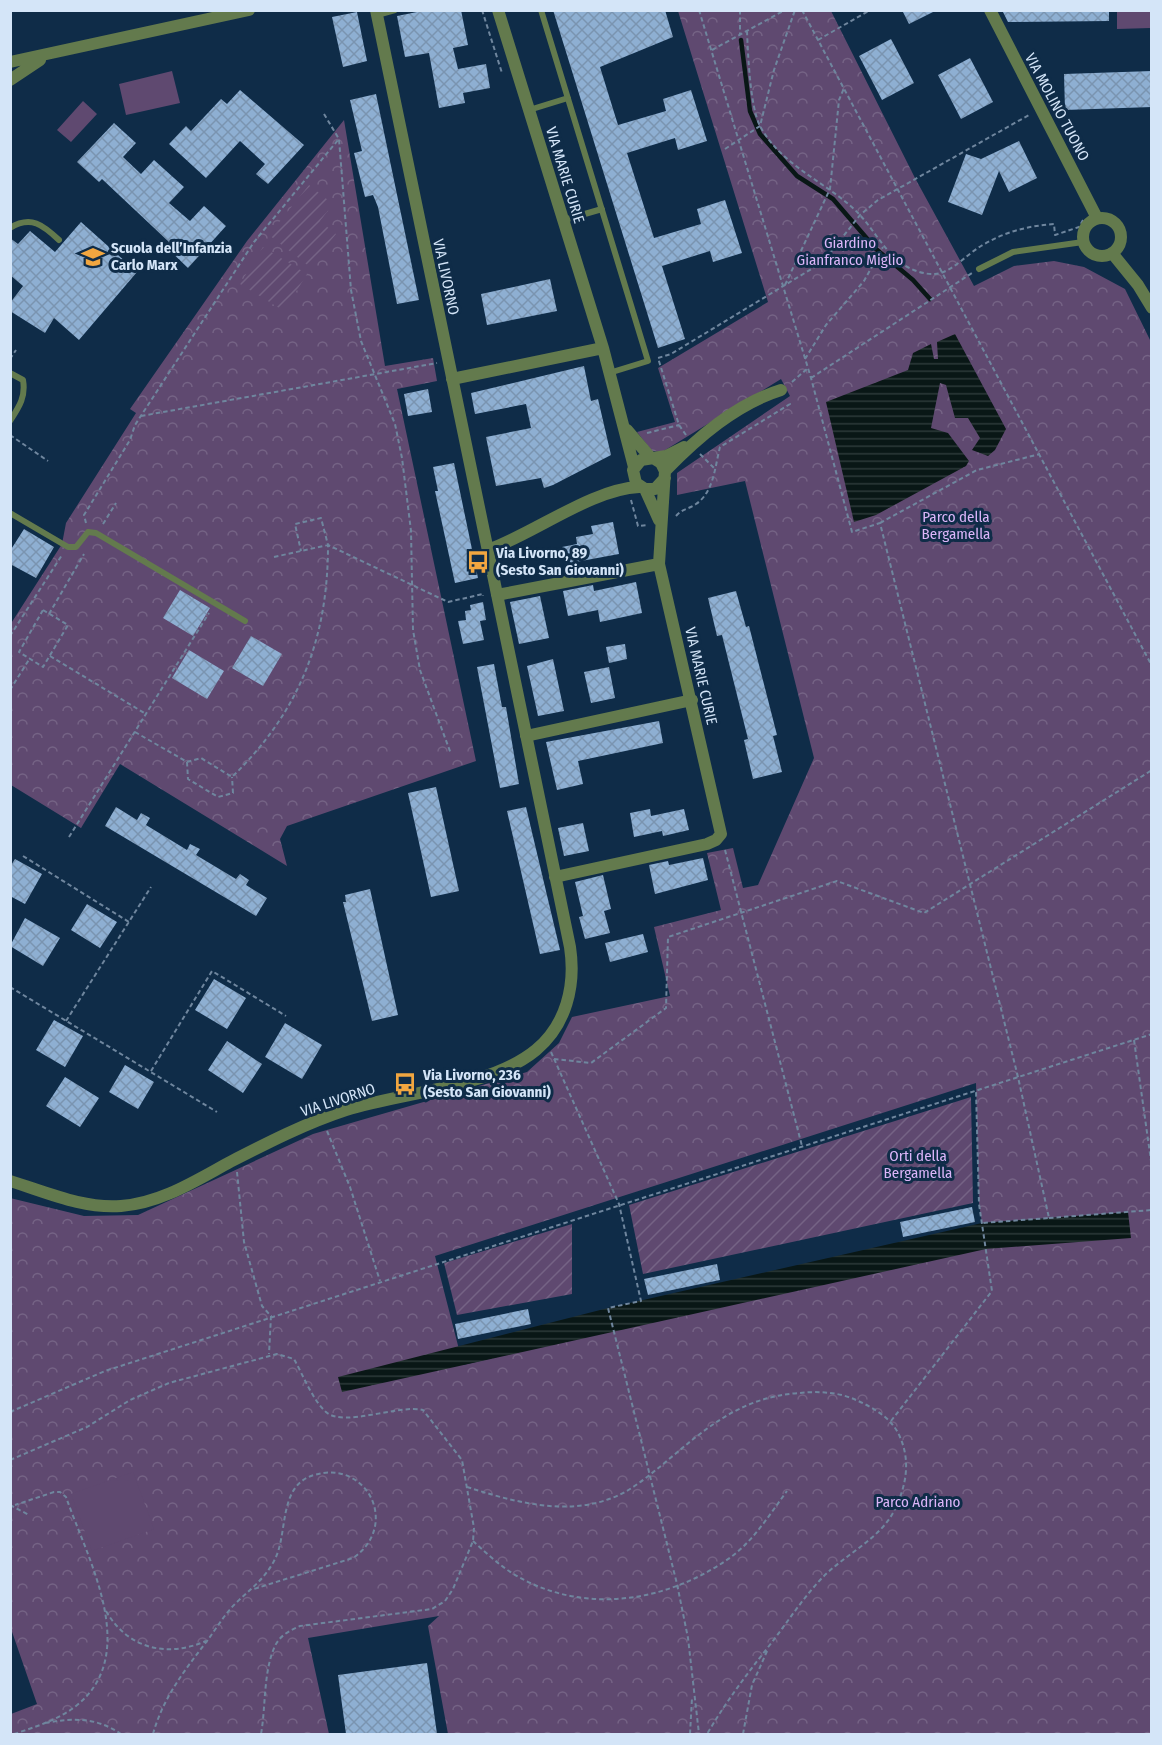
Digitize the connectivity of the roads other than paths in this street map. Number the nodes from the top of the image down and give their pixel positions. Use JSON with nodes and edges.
{"nodes":[{"id":1,"x":249,"y":10,"type":"edge"},
{"id":2,"x":395,"y":10,"type":"edge"},
{"id":3,"x":498,"y":10,"type":"edge"},
{"id":4,"x":541,"y":10,"type":"edge"},
{"id":5,"x":990,"y":10,"type":"edge"},
{"id":6,"x":376,"y":13,"type":"edge"},
{"id":7,"x":69,"y":49,"type":"junction"},
{"id":8,"x":10,"y":62,"type":"edge"},
{"id":9,"x":10,"y":80,"type":"edge"},
{"id":10,"x":568,"y":98,"type":"junction"},
{"id":11,"x":529,"y":110,"type":"junction"},
{"id":12,"x":602,"y":209,"type":"junction"},
{"id":13,"x":1091,"y":217,"type":"junction"},
{"id":14,"x":563,"y":220,"type":"junction"},
{"id":15,"x":10,"y":228,"type":"edge"},
{"id":16,"x":59,"y":240,"type":"dead end"},
{"id":17,"x":1083,"y":242,"type":"junction"},
{"id":18,"x":1112,"y":253,"type":"junction"},
{"id":19,"x":979,"y":269,"type":"road end"},
{"id":20,"x":1152,"y":308,"type":"edge"},
{"id":21,"x":603,"y":348,"type":"junction"},
{"id":22,"x":10,"y":373,"type":"edge"},
{"id":23,"x":609,"y":373,"type":"junction"},
{"id":24,"x":452,"y":379,"type":"junction"},
{"id":25,"x":782,"y":390,"type":"road end"},
{"id":26,"x":10,"y":421,"type":"edge"},
{"id":27,"x":623,"y":424,"type":"junction"},
{"id":28,"x":692,"y":443,"type":"junction"},
{"id":29,"x":652,"y":458,"type":"junction"},
{"id":30,"x":634,"y":468,"type":"junction"},
{"id":31,"x":665,"y":474,"type":"junction"},
{"id":32,"x":642,"y":488,"type":"junction"},
{"id":33,"x":616,"y":489,"type":"junction"},
{"id":34,"x":10,"y":513,"type":"edge"},
{"id":35,"x":660,"y":524,"type":"junction"},
{"id":36,"x":488,"y":550,"type":"junction"},
{"id":37,"x":659,"y":564,"type":"junction"},
{"id":38,"x":498,"y":601,"type":"junction"},
{"id":39,"x":245,"y":621,"type":"dead end"},
{"id":40,"x":692,"y":700,"type":"junction"},
{"id":41,"x":526,"y":736,"type":"junction"},
{"id":42,"x":555,"y":877,"type":"junction"},
{"id":43,"x":10,"y":1181,"type":"edge"}],
"edges":[{"from":1,"to":7,"type":"street"},
{"from":2,"to":6,"type":"lane"},
{"from":3,"to":11,"type":"street","name":"VIA MARIE CURIE"},
{"from":4,"to":10,"type":"lane"},
{"from":5,"to":13,"type":"street","name":"VIA MOLINO TUONO"},
{"from":6,"to":24,"type":"street","name":"VIA LIVORNO"},
{"from":7,"to":8,"type":"street"},
{"from":7,"to":9,"type":"street"},
{"from":10,"to":11,"type":"lane"},
{"from":10,"to":12,"type":"lane"},
{"from":11,"to":14,"type":"street","name":"VIA MARIE CURIE"},
{"from":12,"to":14,"type":"lane"},
{"from":12,"to":23,"type":"lane"},
{"from":13,"to":17,"type":"street"},
{"from":13,"to":18,"type":"street","name":"VIA MOLINO TUONO"},
{"from":14,"to":21,"type":"street","name":"VIA MARIE CURIE"},
{"from":15,"to":16,"type":"lane"},
{"from":17,"to":18,"type":"street"},
{"from":17,"to":19,"type":"lane"},
{"from":18,"to":20,"type":"street"},
{"from":21,"to":23,"type":"street","name":"VIA MARIE CURIE"},
{"from":21,"to":24,"type":"street"},
{"from":22,"to":26,"type":"lane"},
{"from":23,"to":27,"type":"street","name":"VIA MARIE CURIE"},
{"from":24,"to":36,"type":"street","name":"VIA LIVORNO"},
{"from":25,"to":28,"type":"street"},
{"from":27,"to":29,"type":"street","name":"VIA MARIE CURIE"},
{"from":27,"to":30,"type":"street","name":"VIA MARIE CURIE"},
{"from":28,"to":29,"type":"street"},
{"from":28,"to":31,"type":"street"},
{"from":29,"to":30,"type":"street"},
{"from":29,"to":31,"type":"street"},
{"from":30,"to":32,"type":"street"},
{"from":30,"to":33,"type":"street"},
{"from":31,"to":32,"type":"street"},
{"from":31,"to":35,"type":"street","name":"VIA MARIE CURIE"},
{"from":32,"to":33,"type":"street"},
{"from":32,"to":35,"type":"street","name":"VIA MARIE CURIE"},
{"from":33,"to":36,"type":"street"},
{"from":34,"to":39,"type":"lane"},
{"from":35,"to":37,"type":"street","name":"VIA MARIE CURIE"},
{"from":36,"to":38,"type":"street","name":"VIA LIVORNO"},
{"from":37,"to":38,"type":"street"},
{"from":37,"to":40,"type":"street","name":"VIA MARIE CURIE"},
{"from":38,"to":41,"type":"street","name":"VIA LIVORNO"},
{"from":40,"to":41,"type":"street"},
{"from":40,"to":42,"type":"street","name":"VIA MARIE CURIE"},
{"from":41,"to":42,"type":"street","name":"VIA LIVORNO"},
{"from":42,"to":43,"type":"street","name":"VIA LIVORNO"}]}
